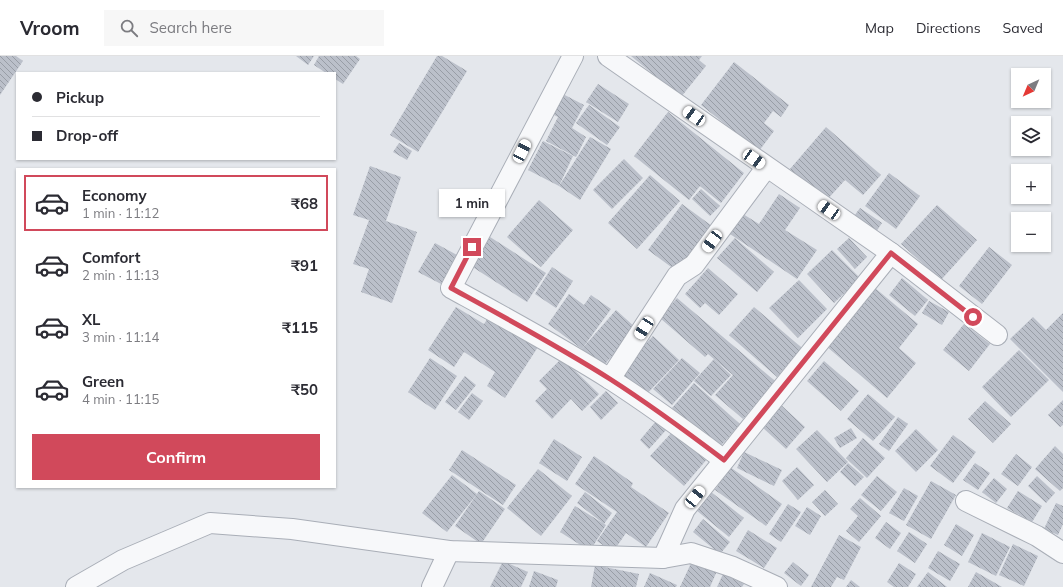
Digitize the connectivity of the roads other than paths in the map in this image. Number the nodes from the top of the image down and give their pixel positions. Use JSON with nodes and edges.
{"nodes":[{"id":1,"x":573,"y":56,"type":"edge"},
{"id":2,"x":608,"y":56,"type":"edge"},
{"id":3,"x":766,"y":168,"type":"junction"},
{"id":4,"x":891,"y":253,"type":"junction"},
{"id":5,"x":997,"y":335,"type":"dead end"},
{"id":6,"x":610,"y":379,"type":"junction"},
{"id":7,"x":724,"y":460,"type":"junction"},
{"id":8,"x":966,"y":501,"type":"dead end"},
{"id":9,"x":449,"y":551,"type":"junction"},
{"id":10,"x":1063,"y":553,"type":"edge"},
{"id":11,"x":663,"y":558,"type":"junction"},
{"id":12,"x":76,"y":587,"type":"edge"},
{"id":13,"x":432,"y":587,"type":"edge"},
{"id":14,"x":777,"y":587,"type":"edge"}],
"edges":[{"from":1,"to":6,"type":"street"},
{"from":2,"to":3,"type":"street"},
{"from":3,"to":4,"type":"street"},
{"from":3,"to":6,"type":"street"},
{"from":4,"to":5,"type":"street"},
{"from":4,"to":7,"type":"street"},
{"from":6,"to":7,"type":"street"},
{"from":7,"to":11,"type":"street"},
{"from":8,"to":10,"type":"street"},
{"from":9,"to":11,"type":"street"},
{"from":9,"to":12,"type":"street"},
{"from":9,"to":13,"type":"street"},
{"from":11,"to":14,"type":"street"}]}
